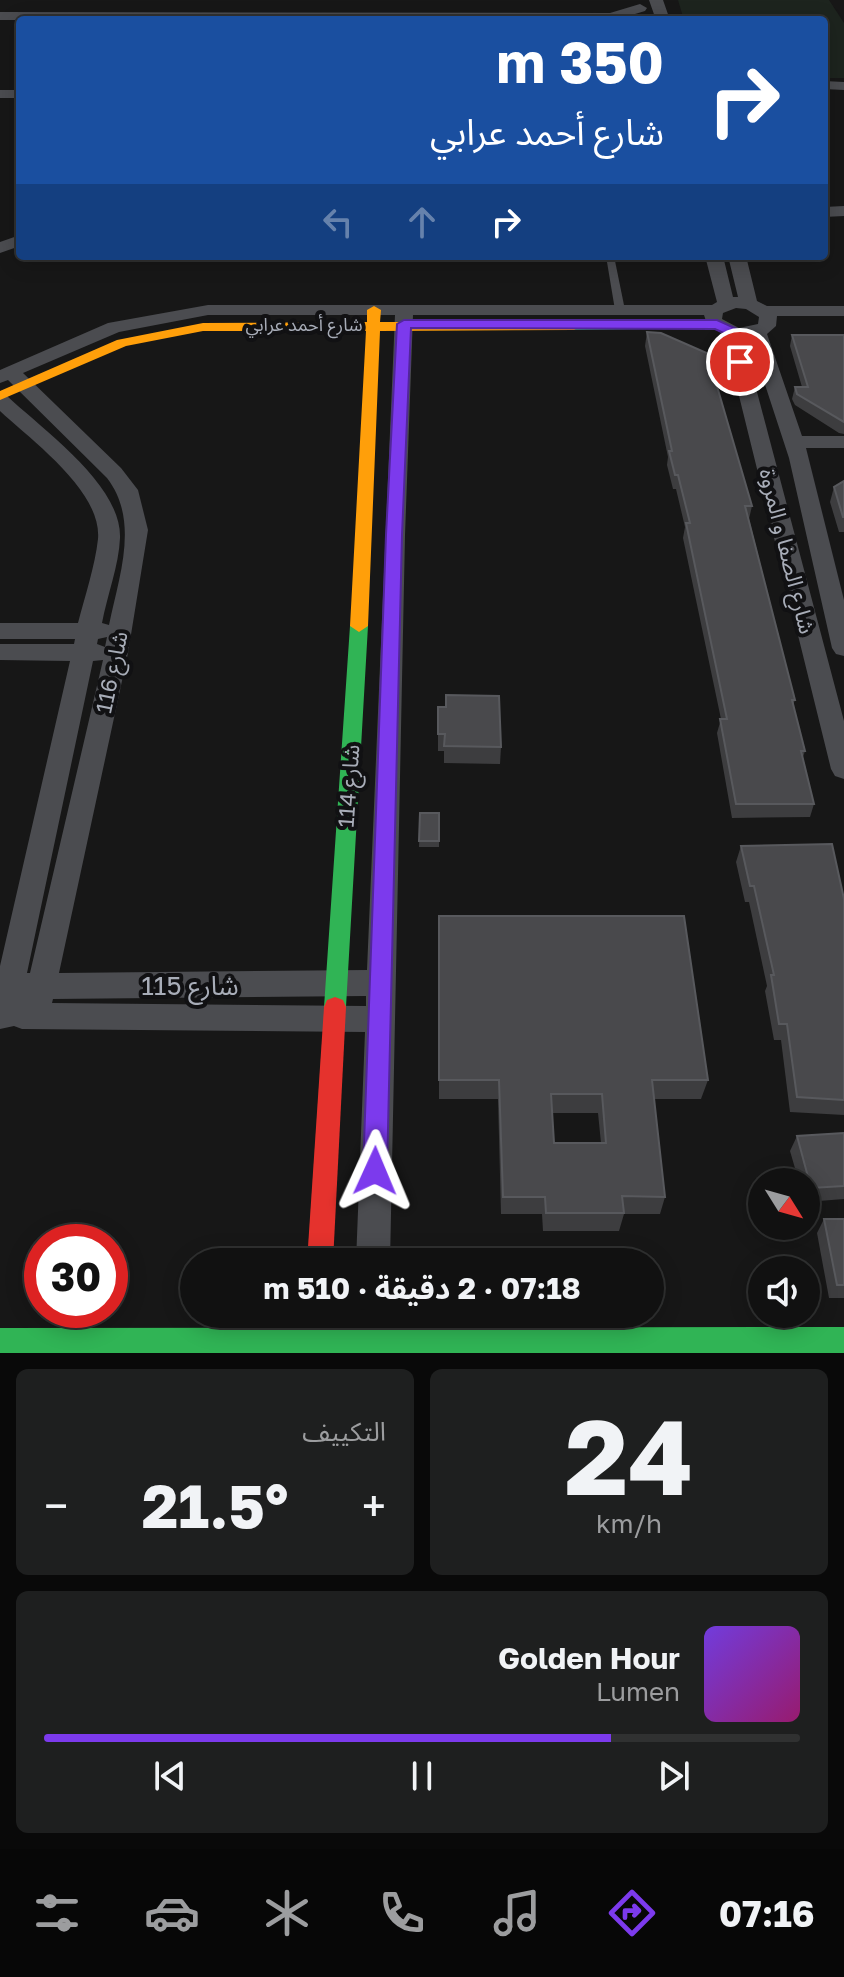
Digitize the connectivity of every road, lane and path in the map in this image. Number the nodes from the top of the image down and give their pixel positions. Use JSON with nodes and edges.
{"nodes":[{"id":1,"x":641,"y":9,"type":"edge"},
{"id":2,"x":621,"y":16,"type":"edge"},
{"id":3,"x":611,"y":260,"type":"edge"},
{"id":4,"x":715,"y":260,"type":"edge"},
{"id":5,"x":738,"y":260,"type":"edge"},
{"id":6,"x":620,"y":310,"type":"junction"},
{"id":7,"x":844,"y":311,"type":"edge"},
{"id":8,"x":373,"y":317,"type":"junction"},
{"id":9,"x":404,"y":317,"type":"junction"},
{"id":10,"x":722,"y":318,"type":"junction"},
{"id":11,"x":760,"y":318,"type":"junction"},
{"id":12,"x":844,"y":326,"type":"edge"},
{"id":13,"x":12,"y":378,"type":"edge"},
{"id":14,"x":0,"y":398,"type":"edge"},
{"id":15,"x":844,"y":442,"type":"edge"},
{"id":16,"x":797,"y":450,"type":"junction"},
{"id":17,"x":844,"y":458,"type":"edge"},
{"id":18,"x":394,"y":535,"type":"junction"},
{"id":19,"x":364,"y":536,"type":"junction"},
{"id":20,"x":0,"y":631,"type":"edge"},
{"id":21,"x":86,"y":642,"type":"junction"},
{"id":22,"x":118,"y":642,"type":"junction"},
{"id":23,"x":844,"y":648,"type":"edge"},
{"id":24,"x":0,"y":652,"type":"edge"},
{"id":25,"x":837,"y":717,"type":"edge"},
{"id":26,"x":844,"y":769,"type":"edge"},
{"id":27,"x":380,"y":983,"type":"junction"},
{"id":28,"x":335,"y":984,"type":"junction"},
{"id":29,"x":5,"y":985,"type":"edge"},
{"id":30,"x":42,"y":986,"type":"junction"},
{"id":31,"x":35,"y":1015,"type":"junction"},
{"id":32,"x":2,"y":1017,"type":"edge"},
{"id":33,"x":379,"y":1019,"type":"junction"},
{"id":34,"x":333,"y":1020,"type":"junction"},
{"id":35,"x":321,"y":1248,"type":"edge"},
{"id":36,"x":373,"y":1248,"type":"edge"},
{"id":37,"x":316,"y":1336,"type":"edge"},
{"id":38,"x":371,"y":1336,"type":"edge"},
{"id":39,"x":844,"y":1340,"type":"edge"},
{"id":40,"x":0,"y":1341,"type":"edge"}],
"edges":[{"from":1,"to":2,"type":"street"},
{"from":3,"to":6,"type":"lane"},
{"from":4,"to":10,"type":"street","name":"شارع الصفا و المروة"},
{"from":5,"to":11,"type":"street","name":"شارع الصفا و المروة"},
{"from":6,"to":9,"type":"street","name":"شارع أحمد عرابي"},
{"from":6,"to":10,"type":"street","name":"شارع أحمد عرابي"},
{"from":7,"to":11,"type":"street"},
{"from":8,"to":9,"type":"street","name":"شارع أحمد عرابي"},
{"from":8,"to":13,"type":"street","name":"شارع أحمد عرابي"},
{"from":8,"to":19,"type":"street","name":"شارع 114"},
{"from":9,"to":10,"type":"street","name":"شارع أحمد عرابي"},
{"from":9,"to":18,"type":"street","name":"شارع 114"},
{"from":10,"to":11,"type":"street"},
{"from":10,"to":11,"type":"street"},
{"from":10,"to":25,"type":"street","name":"شارع الصفا و المروة"},
{"from":11,"to":12,"type":"street"},
{"from":11,"to":16,"type":"street","name":"شارع الصفا و المروة"},
{"from":13,"to":14,"type":"street","name":"شارع أحمد عرابي"},
{"from":13,"to":22,"type":"street","name":"شارع 116"},
{"from":14,"to":21,"type":"street","name":"شارع 116"},
{"from":15,"to":16,"type":"street"},
{"from":16,"to":17,"type":"street"},
{"from":16,"to":23,"type":"street","name":"شارع الصفا و المروة"},
{"from":18,"to":19,"type":"street"},
{"from":18,"to":27,"type":"street","name":"شارع 114"},
{"from":19,"to":28,"type":"street","name":"شارع 114"},
{"from":20,"to":21,"type":"street"},
{"from":21,"to":22,"type":"street"},
{"from":21,"to":24,"type":"street"},
{"from":21,"to":29,"type":"street","name":"شارع 116"},
{"from":22,"to":30,"type":"street","name":"شارع 116"},
{"from":25,"to":26,"type":"street","name":"شارع الصفا و المروة"},
{"from":27,"to":28,"type":"street","name":"شارع 115"},
{"from":27,"to":33,"type":"street","name":"شارع 114"},
{"from":28,"to":30,"type":"street","name":"شارع 115"},
{"from":28,"to":34,"type":"street","name":"شارع 114"},
{"from":29,"to":30,"type":"street","name":"شارع 115"},
{"from":29,"to":32,"type":"street","name":"شارع 116"},
{"from":30,"to":31,"type":"street","name":"شارع 116"},
{"from":31,"to":32,"type":"street","name":"شارع 115"},
{"from":31,"to":34,"type":"street","name":"شارع 115"},
{"from":33,"to":34,"type":"street","name":"شارع 115"},
{"from":33,"to":36,"type":"street","name":"شارع 114"},
{"from":34,"to":35,"type":"street","name":"شارع 114"},
{"from":37,"to":38,"type":"street"},
{"from":37,"to":40,"type":"street"},
{"from":38,"to":39,"type":"street"}]}
